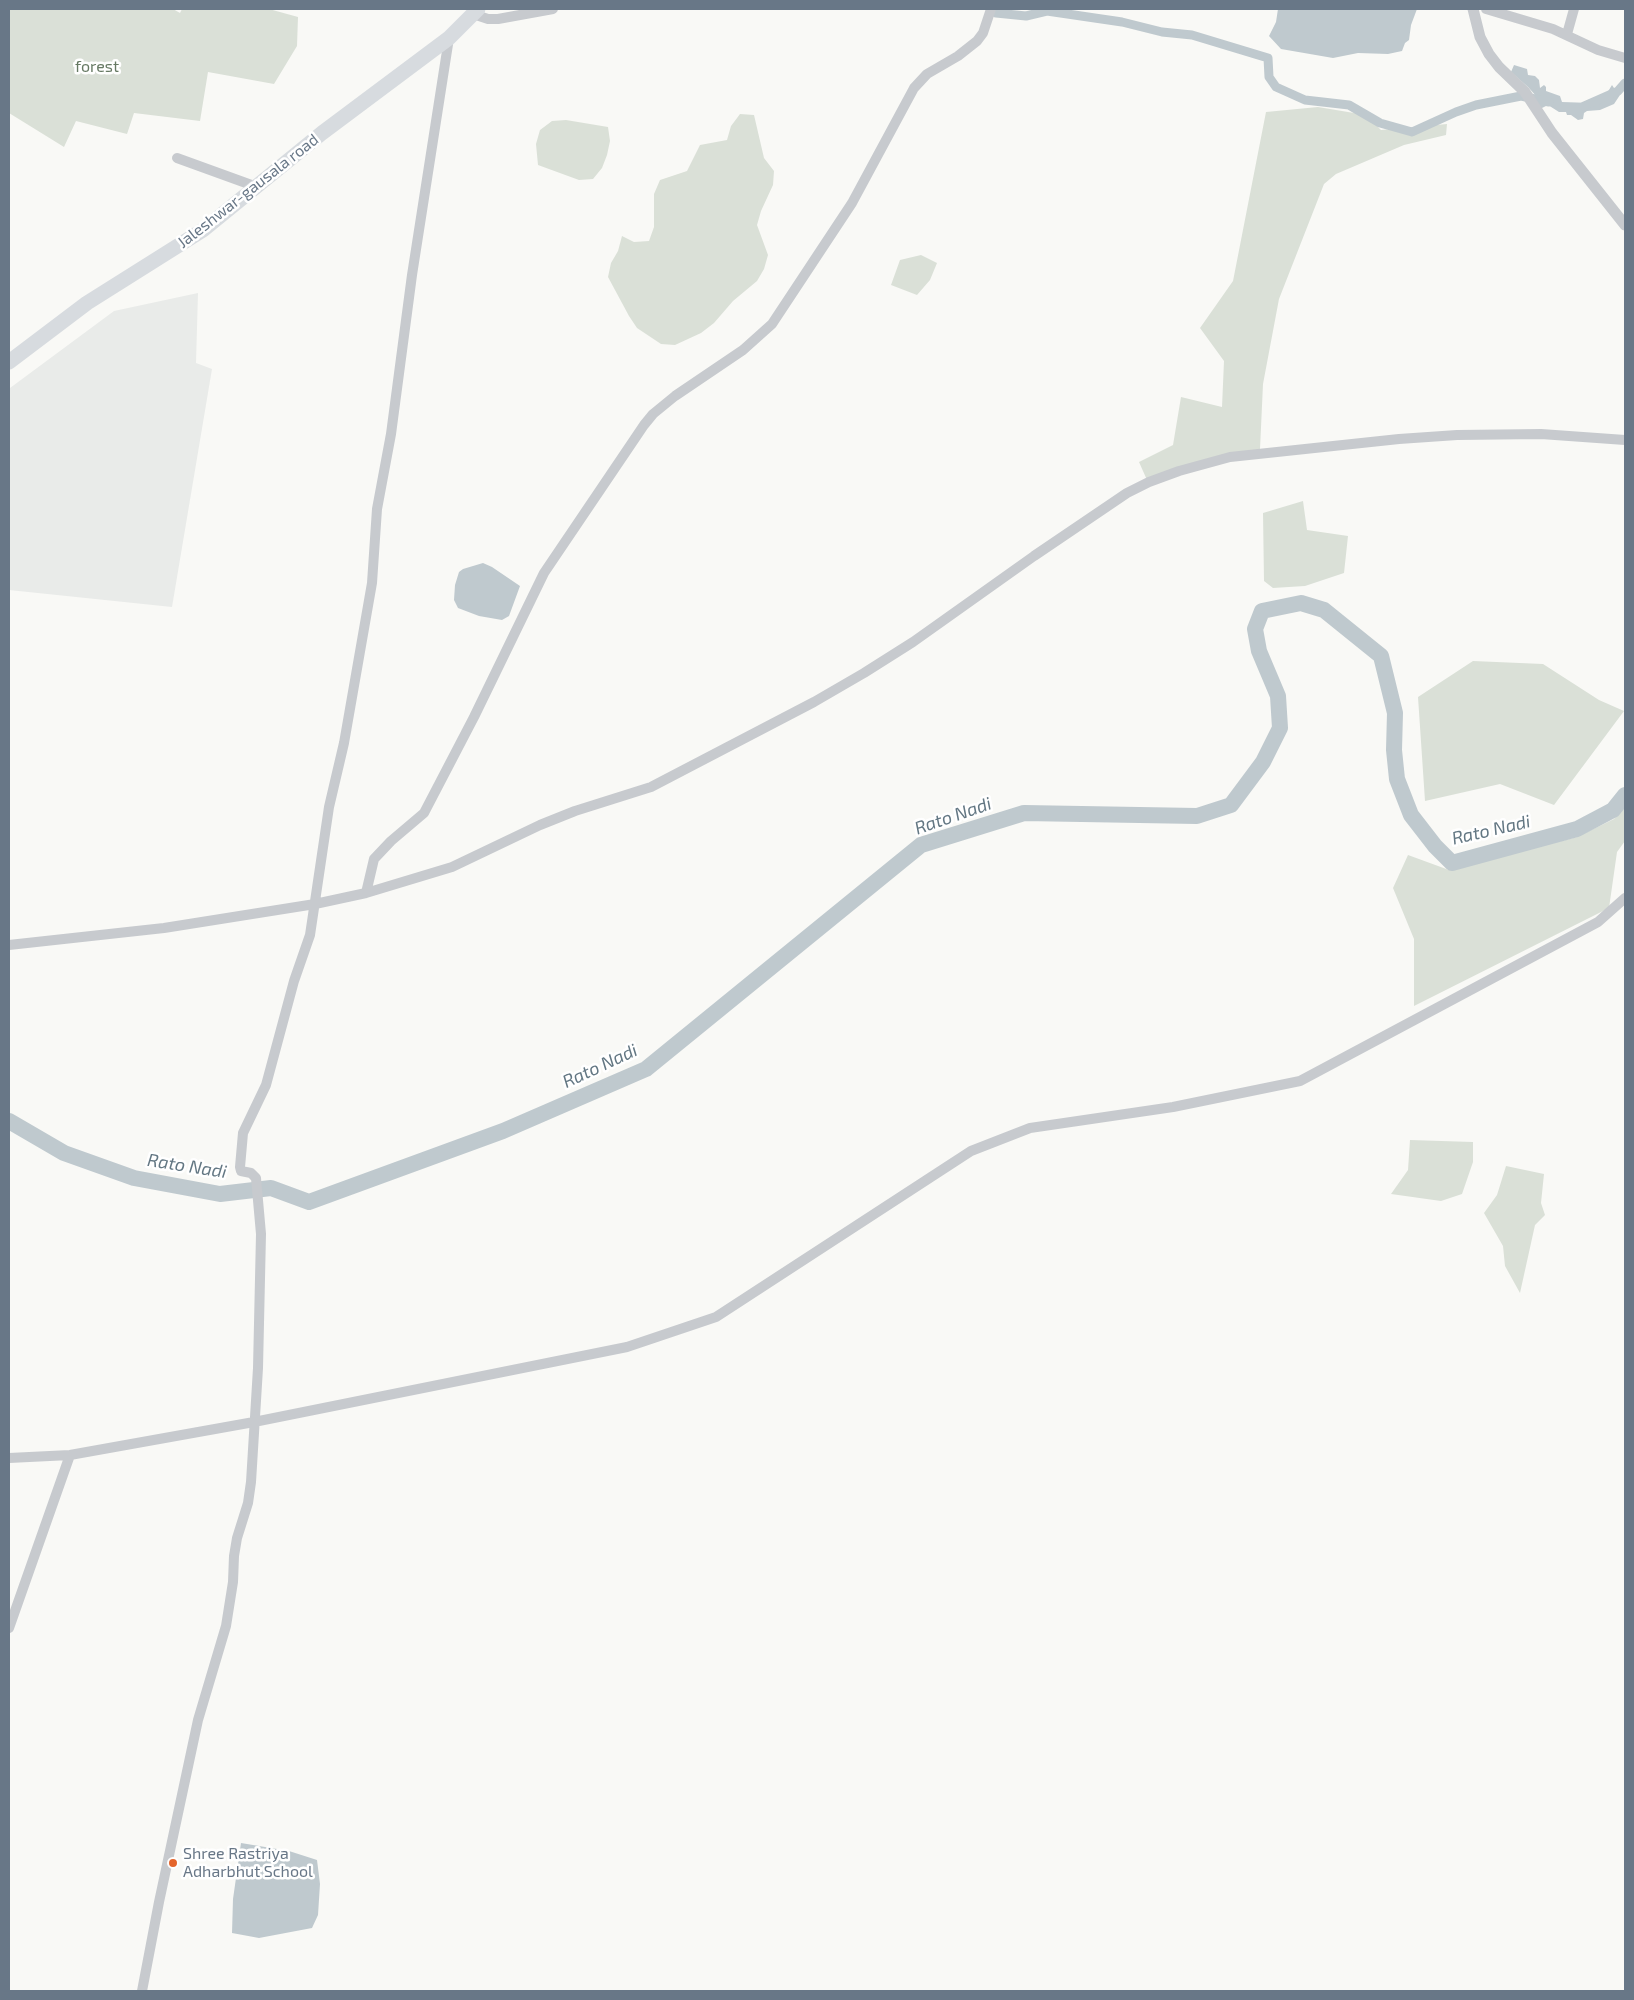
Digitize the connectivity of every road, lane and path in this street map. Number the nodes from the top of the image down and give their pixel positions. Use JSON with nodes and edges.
{"nodes":[{"id":1,"x":553,"y":9,"type":"edge"},
{"id":2,"x":990,"y":9,"type":"edge"},
{"id":3,"x":1473,"y":9,"type":"edge"},
{"id":4,"x":1486,"y":9,"type":"edge"},
{"id":5,"x":1574,"y":9,"type":"edge"},
{"id":6,"x":475,"y":11,"type":"edge"},
{"id":7,"x":1567,"y":34,"type":"junction"},
{"id":8,"x":449,"y":38,"type":"junction"},
{"id":9,"x":1625,"y":58,"type":"edge"},
{"id":10,"x":177,"y":158,"type":"dead end"},
{"id":11,"x":257,"y":187,"type":"junction"},
{"id":12,"x":1625,"y":225,"type":"edge"},
{"id":13,"x":9,"y":362,"type":"edge"},
{"id":14,"x":1625,"y":440,"type":"edge"},
{"id":15,"x":366,"y":893,"type":"junction"},
{"id":16,"x":1625,"y":898,"type":"edge"},
{"id":17,"x":315,"y":904,"type":"junction"},
{"id":18,"x":9,"y":945,"type":"edge"},
{"id":19,"x":254,"y":1422,"type":"junction"},
{"id":20,"x":70,"y":1455,"type":"junction"},
{"id":21,"x":9,"y":1458,"type":"edge"},
{"id":22,"x":9,"y":1628,"type":"edge"},
{"id":23,"x":142,"y":1991,"type":"edge"}],
"edges":[{"from":1,"to":6,"type":"street"},
{"from":2,"to":15,"type":"street"},
{"from":3,"to":12,"type":"street"},
{"from":4,"to":7,"type":"street"},
{"from":5,"to":7,"type":"street"},
{"from":6,"to":8,"type":"main road","name":"Jaleshwar-gausala road"},
{"from":7,"to":9,"type":"street"},
{"from":8,"to":11,"type":"main road","name":"Jaleshwar-gausala road"},
{"from":8,"to":17,"type":"street"},
{"from":10,"to":11,"type":"street"},
{"from":11,"to":13,"type":"main road","name":"Jaleshwar-gausala road"},
{"from":14,"to":15,"type":"street"},
{"from":15,"to":17,"type":"street"},
{"from":16,"to":19,"type":"street"},
{"from":17,"to":18,"type":"street"},
{"from":17,"to":19,"type":"street"},
{"from":19,"to":20,"type":"street"},
{"from":19,"to":23,"type":"street"},
{"from":20,"to":21,"type":"street"},
{"from":20,"to":22,"type":"street"}]}
